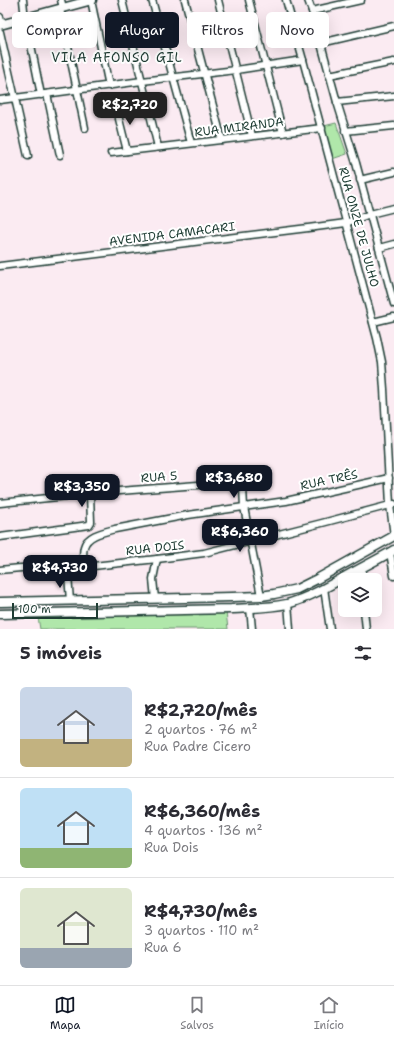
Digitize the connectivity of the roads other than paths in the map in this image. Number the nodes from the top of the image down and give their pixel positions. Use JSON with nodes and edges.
{"nodes":[{"id":1,"x":23,"y":0,"type":"edge"},
{"id":2,"x":91,"y":0,"type":"edge"},
{"id":3,"x":122,"y":0,"type":"edge"},
{"id":4,"x":152,"y":0,"type":"edge"},
{"id":5,"x":185,"y":0,"type":"edge"},
{"id":6,"x":218,"y":0,"type":"edge"},
{"id":7,"x":249,"y":0,"type":"edge"},
{"id":8,"x":286,"y":0,"type":"edge"},
{"id":9,"x":308,"y":0,"type":"edge"},
{"id":10,"x":361,"y":0,"type":"edge"},
{"id":11,"x":61,"y":6,"type":"edge"},
{"id":12,"x":312,"y":11,"type":"joint"},
{"id":13,"x":24,"y":12,"type":"edge"},
{"id":14,"x":44,"y":12,"type":"edge"},
{"id":15,"x":12,"y":22,"type":"edge"},
{"id":16,"x":0,"y":25,"type":"edge"},
{"id":17,"x":394,"y":26,"type":"edge"},
{"id":18,"x":329,"y":41,"type":"edge"},
{"id":19,"x":33,"y":48,"type":"edge"},
{"id":20,"x":321,"y":48,"type":"edge"},
{"id":21,"x":303,"y":60,"type":"junction"},
{"id":22,"x":394,"y":62,"type":"edge"},
{"id":23,"x":266,"y":66,"type":"junction"},
{"id":24,"x":236,"y":70,"type":"junction"},
{"id":25,"x":205,"y":74,"type":"junction"},
{"id":26,"x":329,"y":75,"type":"junction"},
{"id":27,"x":173,"y":77,"type":"junction"},
{"id":28,"x":142,"y":81,"type":"junction"},
{"id":29,"x":109,"y":86,"type":"junction"},
{"id":30,"x":77,"y":90,"type":"junction"},
{"id":31,"x":44,"y":95,"type":"junction"},
{"id":32,"x":394,"y":96,"type":"edge"},
{"id":33,"x":15,"y":98,"type":"junction"},
{"id":34,"x":0,"y":100,"type":"edge"},
{"id":35,"x":336,"y":102,"type":"junction"},
{"id":36,"x":118,"y":103,"type":"dead end"},
{"id":37,"x":394,"y":126,"type":"edge"},
{"id":38,"x":86,"y":128,"type":"dead end"},
{"id":39,"x":322,"y":128,"type":"junction"},
{"id":40,"x":345,"y":130,"type":"junction"},
{"id":41,"x":282,"y":133,"type":"junction"},
{"id":42,"x":252,"y":136,"type":"junction"},
{"id":43,"x":222,"y":140,"type":"junction"},
{"id":44,"x":192,"y":143,"type":"junction"},
{"id":45,"x":158,"y":147,"type":"junction"},
{"id":46,"x":127,"y":151,"type":"junction"},
{"id":47,"x":111,"y":153,"type":"dead end"},
{"id":48,"x":60,"y":155,"type":"dead end"},
{"id":49,"x":28,"y":156,"type":"dead end"},
{"id":50,"x":394,"y":172,"type":"edge"},
{"id":51,"x":360,"y":180,"type":"junction"},
{"id":52,"x":394,"y":208,"type":"edge"},
{"id":53,"x":370,"y":214,"type":"junction"},
{"id":54,"x":346,"y":223,"type":"junction"},
{"id":55,"x":394,"y":244,"type":"edge"},
{"id":56,"x":378,"y":248,"type":"junction"},
{"id":57,"x":0,"y":266,"type":"edge"},
{"id":58,"x":391,"y":282,"type":"edge"},
{"id":59,"x":394,"y":304,"type":"edge"},
{"id":60,"x":394,"y":317,"type":"edge"},
{"id":61,"x":373,"y":322,"type":"junction"},
{"id":62,"x":389,"y":478,"type":"junction"},
{"id":63,"x":90,"y":494,"type":"junction"},
{"id":64,"x":0,"y":503,"type":"edge"},
{"id":65,"x":392,"y":504,"type":"edge"},
{"id":66,"x":244,"y":507,"type":"junction"},
{"id":67,"x":394,"y":536,"type":"edge"},
{"id":68,"x":0,"y":537,"type":"edge"},
{"id":69,"x":250,"y":542,"type":"junction"},
{"id":70,"x":392,"y":551,"type":"edge"},
{"id":71,"x":157,"y":559,"type":"junction"},
{"id":72,"x":84,"y":566,"type":"junction"},
{"id":73,"x":362,"y":567,"type":"junction"},
{"id":74,"x":0,"y":570,"type":"edge"},
{"id":75,"x":362,"y":573,"type":"edge"},
{"id":76,"x":68,"y":575,"type":"junction"},
{"id":77,"x":394,"y":576,"type":"edge"},
{"id":78,"x":324,"y":588,"type":"junction"},
{"id":79,"x":261,"y":596,"type":"junction"},
{"id":80,"x":232,"y":597,"type":"junction"},
{"id":81,"x":155,"y":599,"type":"junction"},
{"id":82,"x":27,"y":601,"type":"junction"},
{"id":83,"x":70,"y":601,"type":"junction"},
{"id":84,"x":0,"y":602,"type":"edge"},
{"id":85,"x":288,"y":603,"type":"junction"},
{"id":86,"x":232,"y":608,"type":"junction"},
{"id":87,"x":250,"y":608,"type":"junction"},
{"id":88,"x":27,"y":613,"type":"junction"},
{"id":89,"x":0,"y":614,"type":"edge"},
{"id":90,"x":365,"y":617,"type":"edge"},
{"id":91,"x":252,"y":629,"type":"edge"},
{"id":92,"x":290,"y":629,"type":"edge"},
{"id":93,"x":330,"y":629,"type":"edge"},
{"id":94,"x":366,"y":629,"type":"edge"}],
"edges":[{"from":1,"to":13,"type":"street"},
{"from":2,"to":11,"type":"street"},
{"from":2,"to":29,"type":"street"},
{"from":3,"to":28,"type":"street"},
{"from":4,"to":27,"type":"street"},
{"from":5,"to":25,"type":"street"},
{"from":6,"to":24,"type":"street"},
{"from":7,"to":23,"type":"street"},
{"from":8,"to":21,"type":"street","name":"RUA ONZE DE JULHO"},
{"from":9,"to":12,"type":"street"},
{"from":10,"to":12,"type":"street"},
{"from":11,"to":14,"type":"street"},
{"from":11,"to":30,"type":"street"},
{"from":15,"to":16,"type":"street"},
{"from":16,"to":33,"type":"street"},
{"from":17,"to":18,"type":"street"},
{"from":19,"to":31,"type":"street"},
{"from":20,"to":26,"type":"street"},
{"from":21,"to":23,"type":"street"},
{"from":21,"to":39,"type":"street","name":"RUA ONZE DE JULHO"},
{"from":22,"to":26,"type":"street"},
{"from":23,"to":24,"type":"street"},
{"from":23,"to":41,"type":"street"},
{"from":24,"to":25,"type":"street"},
{"from":24,"to":42,"type":"street"},
{"from":25,"to":27,"type":"street"},
{"from":25,"to":43,"type":"street"},
{"from":26,"to":35,"type":"street"},
{"from":27,"to":28,"type":"street"},
{"from":27,"to":44,"type":"street"},
{"from":28,"to":29,"type":"street"},
{"from":28,"to":45,"type":"street"},
{"from":29,"to":30,"type":"street"},
{"from":30,"to":31,"type":"street"},
{"from":30,"to":38,"type":"street"},
{"from":31,"to":33,"type":"street"},
{"from":31,"to":48,"type":"street"},
{"from":32,"to":35,"type":"street"},
{"from":33,"to":34,"type":"street"},
{"from":33,"to":49,"type":"street"},
{"from":35,"to":40,"type":"street"},
{"from":36,"to":46,"type":"street"},
{"from":37,"to":40,"type":"street"},
{"from":39,"to":41,"type":"street","name":"RUA MIRANDA"},
{"from":39,"to":54,"type":"street","name":"RUA ONZE DE JULHO"},
{"from":40,"to":51,"type":"street"},
{"from":41,"to":42,"type":"street","name":"RUA MIRANDA"},
{"from":42,"to":43,"type":"street","name":"RUA MIRANDA"},
{"from":43,"to":44,"type":"street","name":"RUA MIRANDA"},
{"from":44,"to":45,"type":"street","name":"RUA MIRANDA"},
{"from":45,"to":46,"type":"street","name":"RUA MIRANDA"},
{"from":46,"to":47,"type":"street","name":"RUA MIRANDA"},
{"from":50,"to":51,"type":"street"},
{"from":51,"to":53,"type":"street"},
{"from":52,"to":53,"type":"street","name":"AVENIDA CAMACARI"},
{"from":53,"to":54,"type":"street","name":"AVENIDA CAMACARI"},
{"from":53,"to":56,"type":"street"},
{"from":54,"to":57,"type":"street","name":"AVENIDA CAMACARI"},
{"from":54,"to":61,"type":"street","name":"RUA ONZE DE JULHO"},
{"from":55,"to":56,"type":"street"},
{"from":56,"to":58,"type":"street"},
{"from":58,"to":59,"type":"street"},
{"from":60,"to":61,"type":"street"},
{"from":61,"to":62,"type":"street","name":"RUA ONZE DE JULHO"},
{"from":62,"to":65,"type":"street","name":"RUA ONZE DE JULHO"},
{"from":62,"to":66,"type":"street","name":"RUA TRÊS"},
{"from":63,"to":64,"type":"street","name":"RUA 5"},
{"from":63,"to":66,"type":"street","name":"RUA 5"},
{"from":63,"to":68,"type":"street"},
{"from":65,"to":67,"type":"street","name":"RUA ONZE DE JULHO"},
{"from":65,"to":69,"type":"street","name":"RUA DOIS"},
{"from":66,"to":69,"type":"street"},
{"from":66,"to":72,"type":"street","name":"RUA TRÊS"},
{"from":67,"to":79,"type":"street"},
{"from":69,"to":71,"type":"street","name":"RUA DOIS"},
{"from":69,"to":79,"type":"street"},
{"from":70,"to":73,"type":"street"},
{"from":70,"to":77,"type":"street"},
{"from":71,"to":72,"type":"street","name":"RUA DOIS"},
{"from":71,"to":81,"type":"street"},
{"from":72,"to":76,"type":"street"},
{"from":73,"to":75,"type":"street"},
{"from":73,"to":78,"type":"street"},
{"from":74,"to":76,"type":"street"},
{"from":76,"to":83,"type":"street"},
{"from":78,"to":85,"type":"street"},
{"from":78,"to":93,"type":"street"},
{"from":79,"to":80,"type":"street"},
{"from":80,"to":81,"type":"street"},
{"from":80,"to":86,"type":"street"},
{"from":81,"to":83,"type":"street"},
{"from":82,"to":83,"type":"street"},
{"from":82,"to":84,"type":"street"},
{"from":82,"to":88,"type":"street"},
{"from":85,"to":87,"type":"street"},
{"from":85,"to":92,"type":"street"},
{"from":86,"to":87,"type":"street"},
{"from":86,"to":88,"type":"street"},
{"from":87,"to":91,"type":"street"},
{"from":88,"to":89,"type":"street"},
{"from":90,"to":94,"type":"street"}]}
